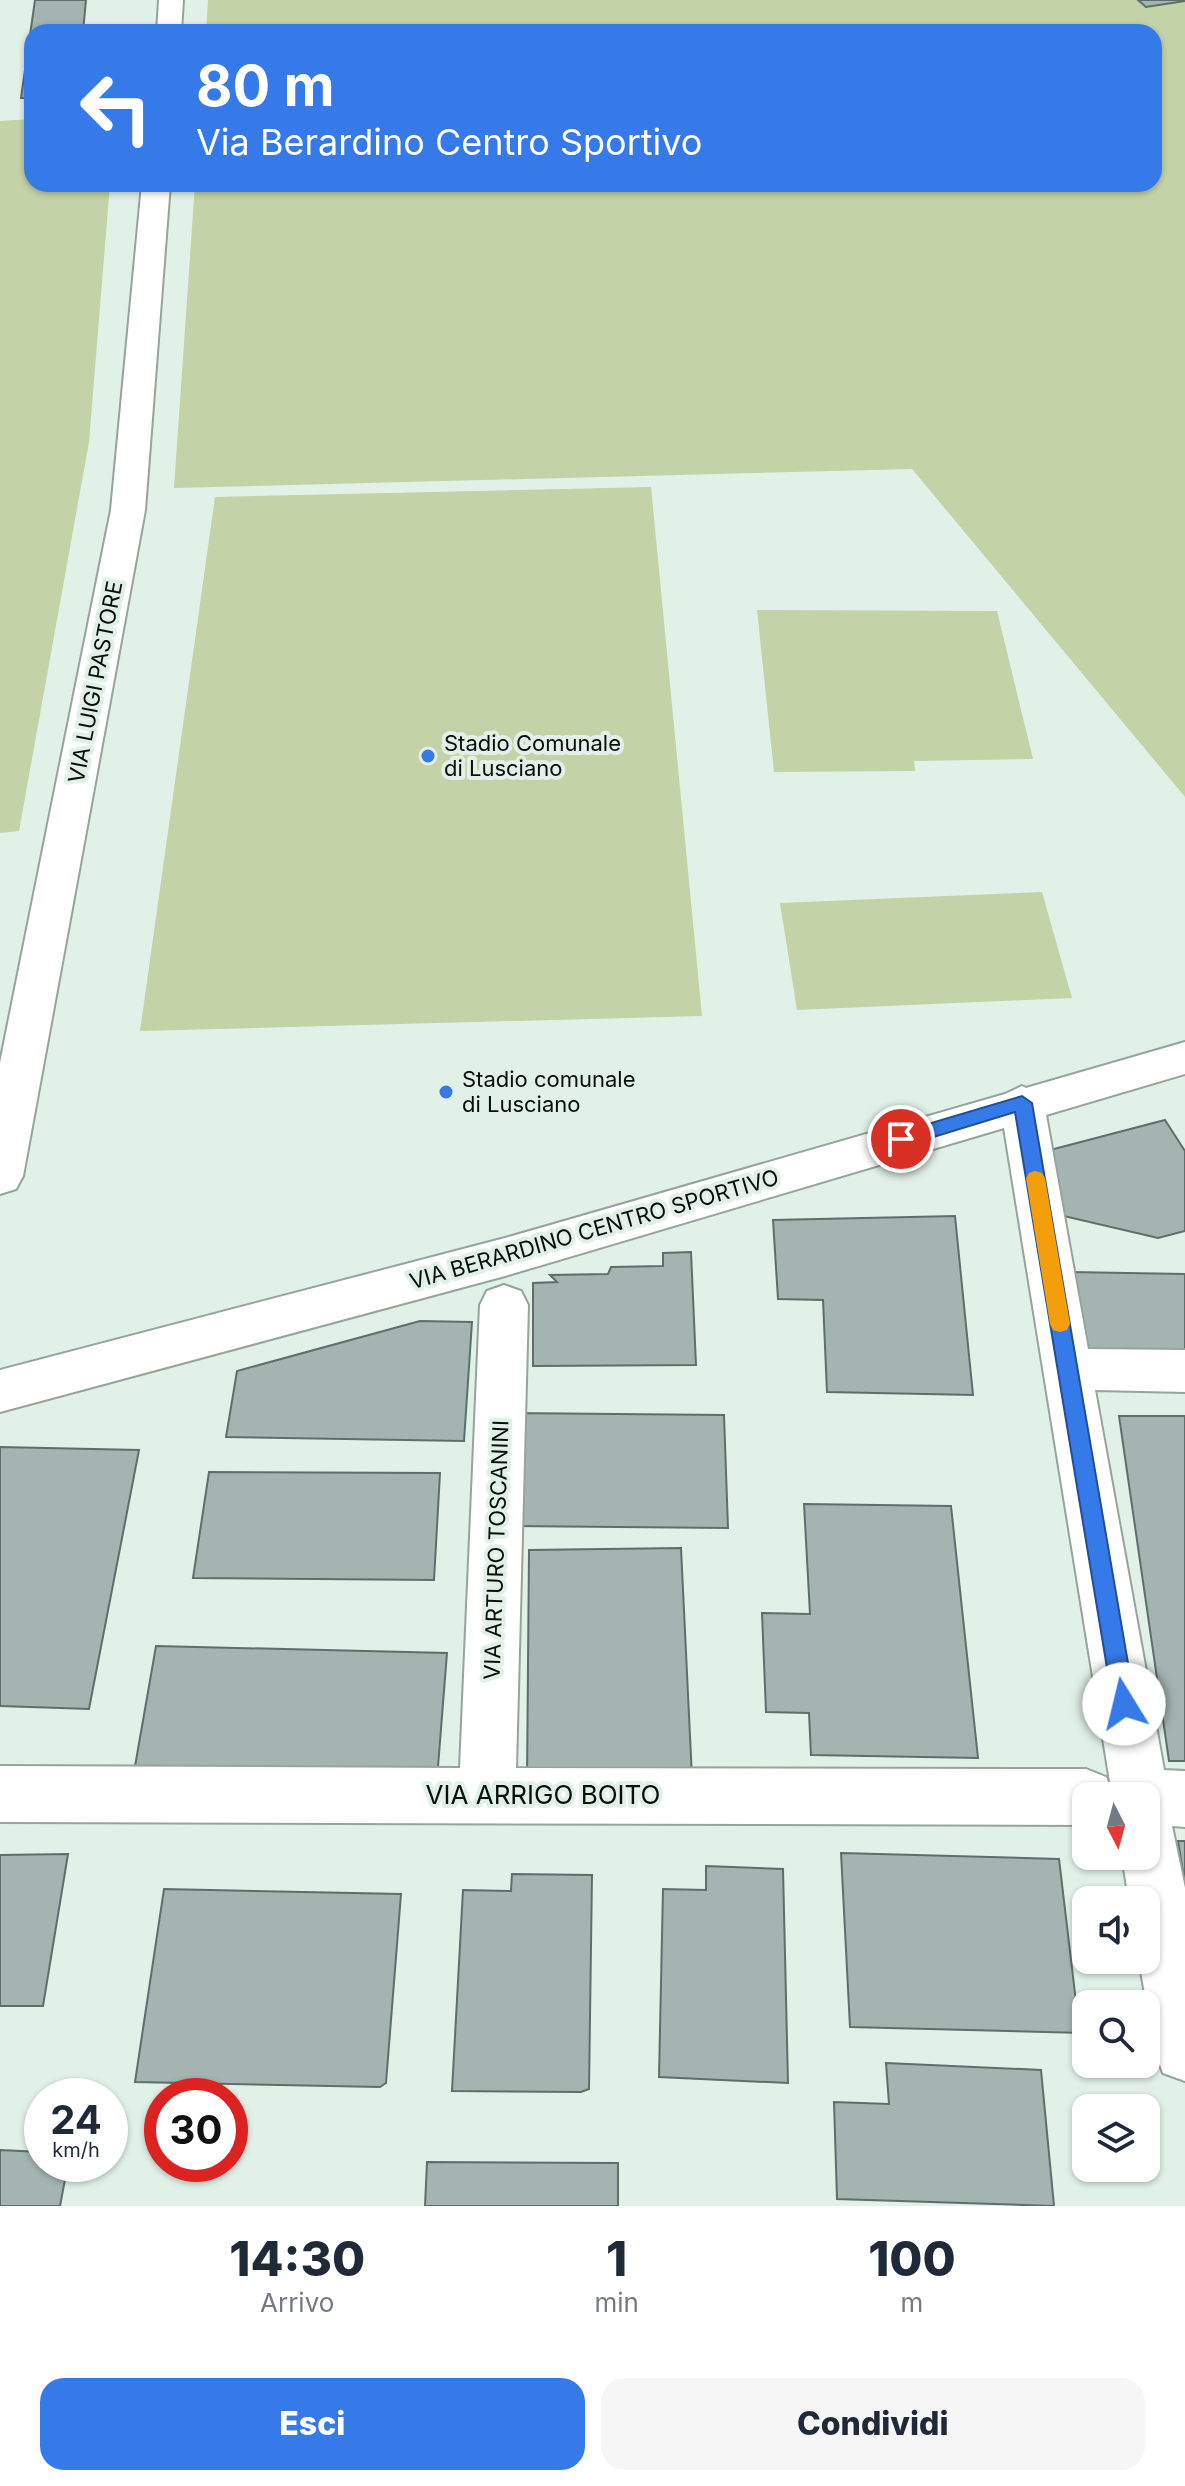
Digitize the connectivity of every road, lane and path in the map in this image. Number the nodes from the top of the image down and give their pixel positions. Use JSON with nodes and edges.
{"nodes":[{"id":1,"x":171,"y":0,"type":"edge"},
{"id":2,"x":170,"y":24,"type":"edge"},
{"id":3,"x":155,"y":192,"type":"edge"},
{"id":4,"x":1185,"y":1058,"type":"edge"},
{"id":5,"x":1022,"y":1103,"type":"junction"},
{"id":6,"x":0,"y":1176,"type":"edge"},
{"id":7,"x":504,"y":1305,"type":"dead end"},
{"id":8,"x":1067,"y":1369,"type":"junction"},
{"id":9,"x":1185,"y":1371,"type":"edge"},
{"id":10,"x":0,"y":1391,"type":"edge"},
{"id":11,"x":1138,"y":1782,"type":"edge"},
{"id":12,"x":0,"y":1794,"type":"edge"},
{"id":13,"x":487,"y":1795,"type":"junction"},
{"id":14,"x":1072,"y":1797,"type":"edge"},
{"id":15,"x":1160,"y":1798,"type":"edge"},
{"id":16,"x":1185,"y":1799,"type":"edge"},
{"id":17,"x":1153,"y":1870,"type":"edge"},
{"id":18,"x":1185,"y":2051,"type":"edge"}],
"edges":[{"from":1,"to":2,"type":"street"},
{"from":3,"to":6,"type":"street","name":"VIA LUIGI PASTORE"},
{"from":4,"to":5,"type":"street","name":"VIA BERARDINO CENTRO SPORTIVO"},
{"from":5,"to":8,"type":"street"},
{"from":5,"to":10,"type":"street","name":"VIA BERARDINO CENTRO SPORTIVO"},
{"from":7,"to":13,"type":"street","name":"VIA ARTURO TOSCANINI"},
{"from":8,"to":9,"type":"street"},
{"from":8,"to":11,"type":"street"},
{"from":12,"to":13,"type":"street","name":"VIA ARRIGO BOITO"},
{"from":13,"to":14,"type":"street","name":"VIA ARRIGO BOITO"},
{"from":15,"to":16,"type":"street"},
{"from":17,"to":18,"type":"street"}]}
